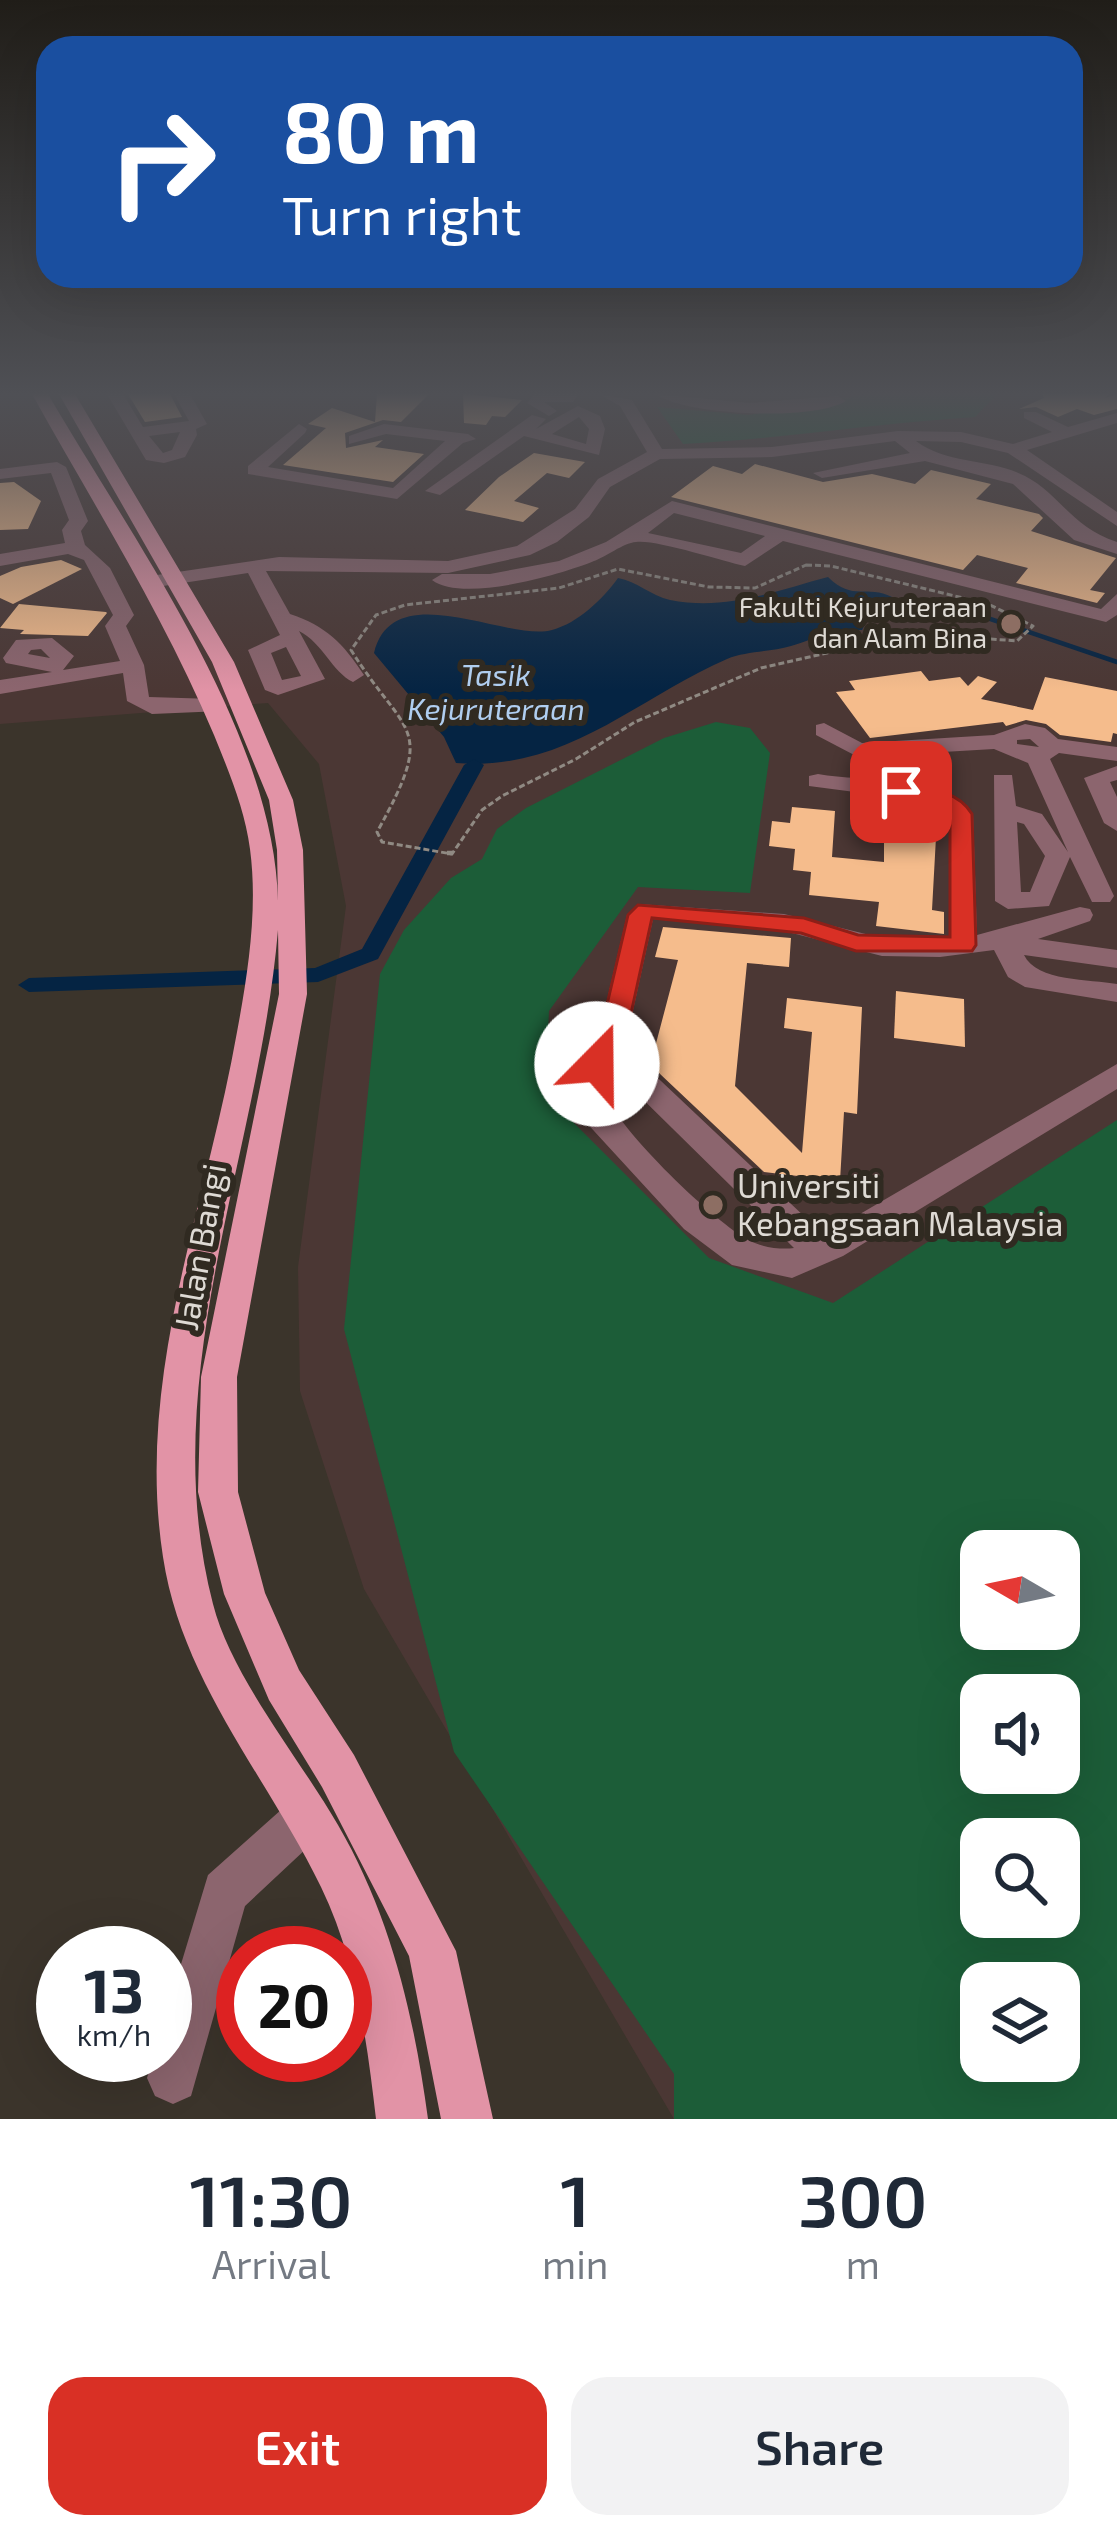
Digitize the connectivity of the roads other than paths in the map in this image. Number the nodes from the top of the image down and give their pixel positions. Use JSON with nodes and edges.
{"nodes":[{"id":1,"x":68,"y":493,"type":"edge"},
{"id":2,"x":98,"y":493,"type":"edge"},
{"id":3,"x":127,"y":493,"type":"edge"},
{"id":4,"x":290,"y":493,"type":"edge"},
{"id":5,"x":398,"y":493,"type":"edge"},
{"id":6,"x":596,"y":493,"type":"edge"},
{"id":7,"x":1033,"y":493,"type":"edge"},
{"id":8,"x":1066,"y":493,"type":"edge"},
{"id":9,"x":1117,"y":520,"type":"edge"},
{"id":10,"x":632,"y":535,"type":"junction"},
{"id":11,"x":74,"y":538,"type":"junction"},
{"id":12,"x":772,"y":540,"type":"junction"},
{"id":13,"x":0,"y":542,"type":"edge"},
{"id":14,"x":1117,"y":548,"type":"edge"},
{"id":15,"x":0,"y":560,"type":"edge"},
{"id":16,"x":243,"y":567,"type":"junction"},
{"id":17,"x":386,"y":568,"type":"junction"},
{"id":18,"x":177,"y":578,"type":"junction"},
{"id":19,"x":150,"y":582,"type":"junction"},
{"id":20,"x":1117,"y":600,"type":"edge"},
{"id":21,"x":115,"y":626,"type":"junction"},
{"id":22,"x":133,"y":665,"type":"junction"},
{"id":23,"x":62,"y":671,"type":"junction"},
{"id":24,"x":353,"y":675,"type":"dead end"},
{"id":25,"x":0,"y":687,"type":"edge"},
{"id":26,"x":214,"y":706,"type":"junction"},
{"id":27,"x":824,"y":730,"type":"dead end"},
{"id":28,"x":1106,"y":752,"type":"edge"},
{"id":29,"x":1047,"y":764,"type":"junction"},
{"id":30,"x":1117,"y":773,"type":"edge"},
{"id":31,"x":1003,"y":780,"type":"dead end"},
{"id":32,"x":818,"y":781,"type":"dead end"},
{"id":33,"x":1005,"y":810,"type":"junction"},
{"id":34,"x":1073,"y":814,"type":"junction"},
{"id":35,"x":1114,"y":818,"type":"edge"},
{"id":36,"x":1082,"y":857,"type":"junction"},
{"id":37,"x":1105,"y":913,"type":"edge"},
{"id":38,"x":1014,"y":938,"type":"junction"},
{"id":39,"x":963,"y":945,"type":"junction"},
{"id":40,"x":1117,"y":959,"type":"edge"},
{"id":41,"x":277,"y":977,"type":"junction"},
{"id":42,"x":1117,"y":993,"type":"edge"},
{"id":43,"x":610,"y":1050,"type":"junction"},
{"id":44,"x":1117,"y":1075,"type":"edge"},
{"id":45,"x":820,"y":1252,"type":"junction"},
{"id":46,"x":307,"y":1817,"type":"junction"},
{"id":47,"x":192,"y":2010,"type":"edge"},
{"id":48,"x":402,"y":2119,"type":"edge"},
{"id":49,"x":467,"y":2119,"type":"edge"}],
"edges":[{"from":1,"to":11,"type":"street"},
{"from":2,"to":19,"type":"main road","name":"Jalan Bangi"},
{"from":3,"to":18,"type":"main road","name":"Jalan Bangi"},
{"from":4,"to":5,"type":"street"},
{"from":6,"to":17,"type":"street"},
{"from":7,"to":14,"type":"street"},
{"from":8,"to":9,"type":"street"},
{"from":10,"to":12,"type":"street"},
{"from":10,"to":12,"type":"street"},
{"from":10,"to":17,"type":"street"},
{"from":11,"to":13,"type":"street"},
{"from":11,"to":15,"type":"street"},
{"from":11,"to":21,"type":"street"},
{"from":12,"to":20,"type":"street"},
{"from":16,"to":17,"type":"street"},
{"from":16,"to":18,"type":"street"},
{"from":16,"to":24,"type":"street"},
{"from":18,"to":19,"type":"street"},
{"from":18,"to":41,"type":"main road","name":"Jalan Bangi"},
{"from":19,"to":26,"type":"main road","name":"Jalan Bangi"},
{"from":21,"to":22,"type":"street"},
{"from":21,"to":23,"type":"street"},
{"from":22,"to":23,"type":"street"},
{"from":22,"to":26,"type":"street"},
{"from":23,"to":25,"type":"street"},
{"from":26,"to":41,"type":"main road","name":"Jalan Bangi"},
{"from":27,"to":29,"type":"street"},
{"from":28,"to":29,"type":"street"},
{"from":29,"to":34,"type":"street"},
{"from":30,"to":35,"type":"street"},
{"from":31,"to":33,"type":"street"},
{"from":32,"to":39,"type":"street"},
{"from":33,"to":36,"type":"street"},
{"from":33,"to":36,"type":"street"},
{"from":34,"to":35,"type":"street"},
{"from":34,"to":36,"type":"street"},
{"from":36,"to":37,"type":"street"},
{"from":37,"to":38,"type":"street"},
{"from":38,"to":39,"type":"street"},
{"from":38,"to":40,"type":"street"},
{"from":38,"to":42,"type":"street"},
{"from":39,"to":43,"type":"street"},
{"from":41,"to":46,"type":"main road","name":"Jalan Bangi"},
{"from":41,"to":49,"type":"main road","name":"Jalan Bangi"},
{"from":43,"to":45,"type":"street"},
{"from":43,"to":45,"type":"street"},
{"from":44,"to":45,"type":"street"},
{"from":46,"to":47,"type":"street"},
{"from":46,"to":48,"type":"main road","name":"Jalan Bangi"}]}
